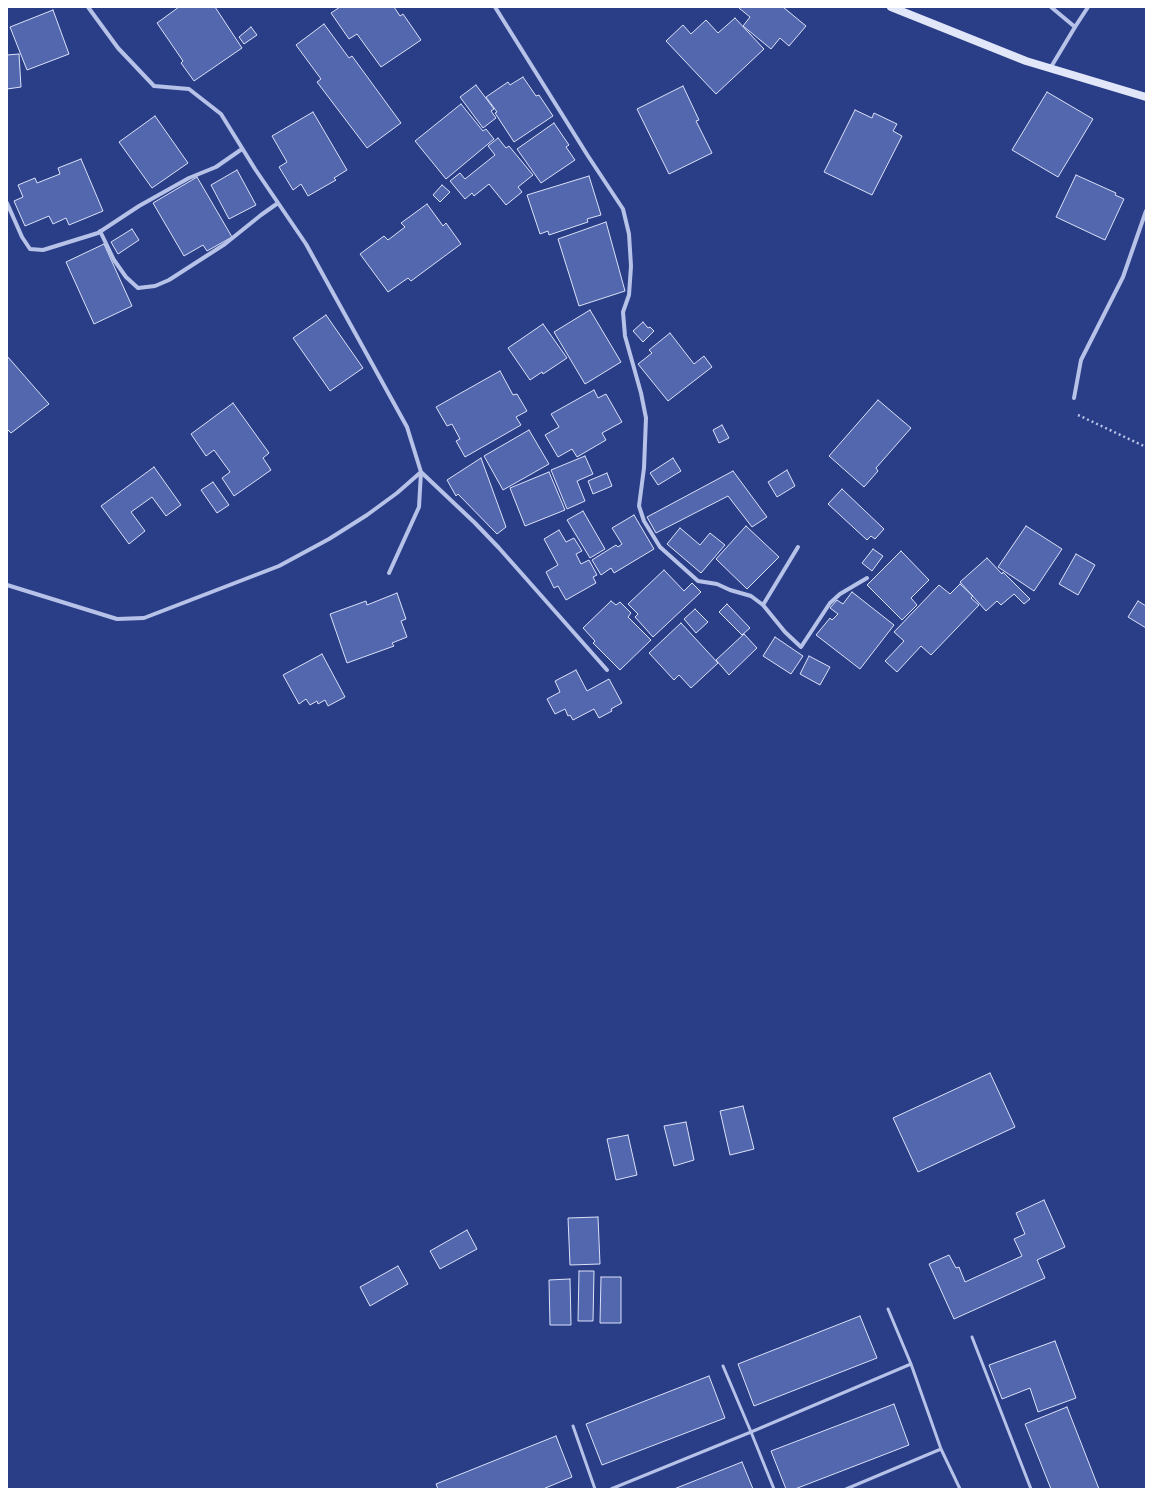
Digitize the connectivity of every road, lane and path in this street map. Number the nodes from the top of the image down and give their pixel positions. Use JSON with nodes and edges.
{"nodes":[{"id":1,"x":88,"y":7,"type":"edge"},
{"id":2,"x":495,"y":7,"type":"edge"},
{"id":3,"x":892,"y":7,"type":"edge"},
{"id":4,"x":1051,"y":7,"type":"edge"},
{"id":5,"x":1088,"y":7,"type":"edge"},
{"id":6,"x":1075,"y":27,"type":"junction"},
{"id":7,"x":1051,"y":67,"type":"junction"},
{"id":8,"x":1146,"y":97,"type":"edge"},
{"id":9,"x":242,"y":149,"type":"junction"},
{"id":10,"x":7,"y":203,"type":"edge"},
{"id":11,"x":278,"y":204,"type":"junction"},
{"id":12,"x":1146,"y":211,"type":"edge"},
{"id":13,"x":100,"y":231,"type":"junction"},
{"id":14,"x":1074,"y":398,"type":"joint"},
{"id":15,"x":1146,"y":447,"type":"edge"},
{"id":16,"x":421,"y":472,"type":"junction"},
{"id":17,"x":798,"y":546,"type":"dead end"},
{"id":18,"x":390,"y":573,"type":"dead end"},
{"id":19,"x":867,"y":578,"type":"dead end"},
{"id":20,"x":7,"y":585,"type":"edge"},
{"id":21,"x":763,"y":605,"type":"junction"},
{"id":22,"x":608,"y":670,"type":"dead end"},
{"id":23,"x":888,"y":1309,"type":"dead end"},
{"id":24,"x":972,"y":1337,"type":"dead end"},
{"id":25,"x":911,"y":1364,"type":"junction"},
{"id":26,"x":723,"y":1366,"type":"dead end"},
{"id":27,"x":573,"y":1426,"type":"dead end"},
{"id":28,"x":751,"y":1432,"type":"junction"},
{"id":29,"x":941,"y":1449,"type":"junction"},
{"id":30,"x":595,"y":1489,"type":"edge"},
{"id":31,"x":611,"y":1489,"type":"edge"},
{"id":32,"x":774,"y":1489,"type":"edge"},
{"id":33,"x":846,"y":1489,"type":"edge"},
{"id":34,"x":960,"y":1489,"type":"edge"},
{"id":35,"x":1031,"y":1489,"type":"edge"}],
"edges":[{"from":1,"to":9,"type":"street"},
{"from":2,"to":21,"type":"street"},
{"from":3,"to":7,"type":"street"},
{"from":4,"to":6,"type":"street"},
{"from":5,"to":6,"type":"street"},
{"from":6,"to":7,"type":"street"},
{"from":7,"to":8,"type":"street"},
{"from":9,"to":11,"type":"street"},
{"from":9,"to":13,"type":"street"},
{"from":10,"to":13,"type":"street"},
{"from":11,"to":13,"type":"street"},
{"from":11,"to":16,"type":"street"},
{"from":12,"to":14,"type":"street"},
{"from":14,"to":15,"type":"path"},
{"from":16,"to":18,"type":"street"},
{"from":16,"to":20,"type":"street"},
{"from":16,"to":22,"type":"street"},
{"from":17,"to":21,"type":"street"},
{"from":19,"to":21,"type":"street"},
{"from":23,"to":25,"type":"lane"},
{"from":24,"to":35,"type":"lane"},
{"from":25,"to":28,"type":"lane"},
{"from":25,"to":29,"type":"lane"},
{"from":26,"to":28,"type":"lane"},
{"from":27,"to":30,"type":"lane"},
{"from":28,"to":31,"type":"lane"},
{"from":28,"to":32,"type":"lane"},
{"from":29,"to":33,"type":"lane"},
{"from":29,"to":34,"type":"lane"}]}
